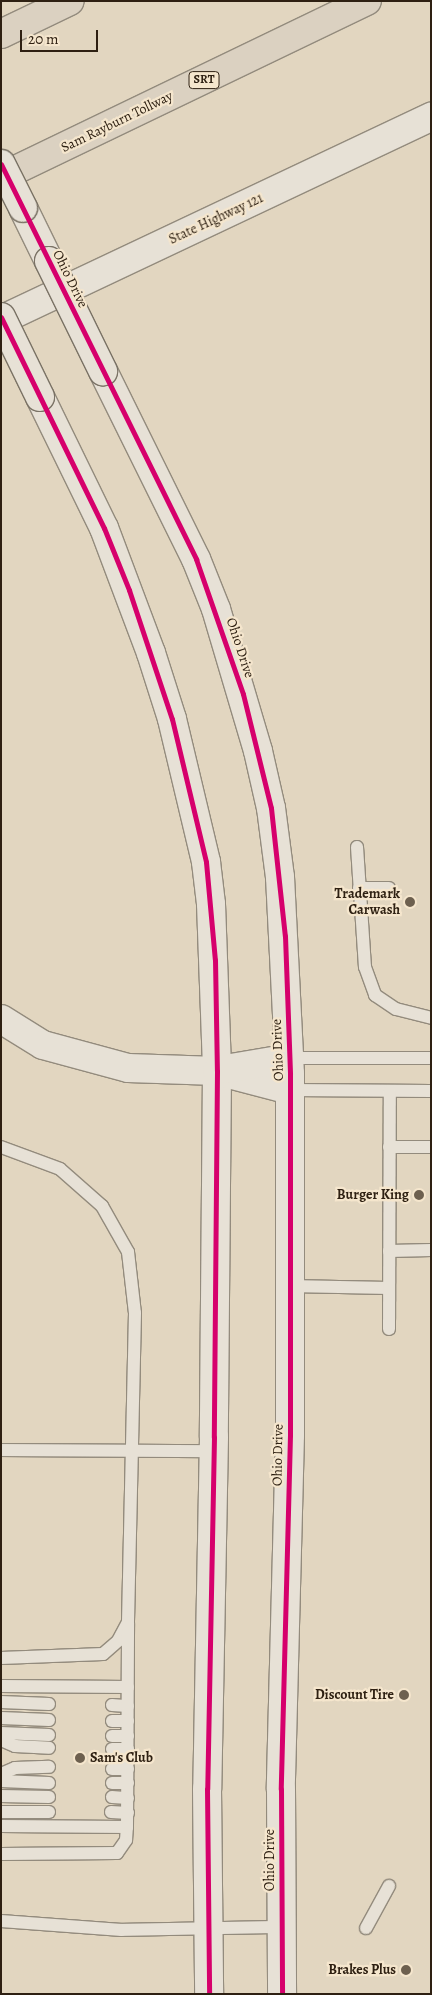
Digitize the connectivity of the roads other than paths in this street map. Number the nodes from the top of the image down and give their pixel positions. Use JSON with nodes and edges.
{"nodes":[{"id":1,"x":70,"y":1,"type":"edge"},
{"id":2,"x":367,"y":1,"type":"edge"},
{"id":3,"x":1,"y":34,"type":"edge"},
{"id":4,"x":431,"y":116,"type":"edge"},
{"id":5,"x":1,"y":164,"type":"edge"},
{"id":6,"x":1,"y":177,"type":"edge"},
{"id":7,"x":1,"y":319,"type":"edge"},
{"id":8,"x":357,"y":847,"type":"dead end"},
{"id":9,"x":359,"y":888,"type":"junction"},
{"id":10,"x":389,"y":888,"type":"dead end"},
{"id":11,"x":431,"y":1018,"type":"edge"},
{"id":12,"x":1,"y":1019,"type":"edge"},
{"id":13,"x":290,"y":1058,"type":"junction"},
{"id":14,"x":431,"y":1058,"type":"edge"},
{"id":15,"x":216,"y":1071,"type":"junction"},
{"id":16,"x":290,"y":1090,"type":"junction"},
{"id":17,"x":390,"y":1091,"type":"junction"},
{"id":18,"x":431,"y":1091,"type":"edge"},
{"id":19,"x":1,"y":1147,"type":"edge"},
{"id":20,"x":389,"y":1148,"type":"junction"},
{"id":21,"x":431,"y":1148,"type":"edge"},
{"id":22,"x":431,"y":1250,"type":"edge"},
{"id":23,"x":389,"y":1251,"type":"junction"},
{"id":24,"x":289,"y":1286,"type":"junction"},
{"id":25,"x":389,"y":1288,"type":"junction"},
{"id":26,"x":389,"y":1329,"type":"dead end"},
{"id":27,"x":1,"y":1450,"type":"edge"},
{"id":28,"x":131,"y":1451,"type":"junction"},
{"id":29,"x":214,"y":1451,"type":"junction"},
{"id":30,"x":128,"y":1622,"type":"junction"},
{"id":31,"x":1,"y":1658,"type":"edge"},
{"id":32,"x":1,"y":1686,"type":"edge"},
{"id":33,"x":128,"y":1687,"type":"junction"},
{"id":34,"x":1,"y":1702,"type":"edge"},
{"id":35,"x":49,"y":1704,"type":"dead end"},
{"id":36,"x":112,"y":1705,"type":"dead end"},
{"id":37,"x":128,"y":1706,"type":"junction"},
{"id":38,"x":1,"y":1718,"type":"edge"},
{"id":39,"x":49,"y":1720,"type":"dead end"},
{"id":40,"x":112,"y":1721,"type":"dead end"},
{"id":41,"x":128,"y":1721,"type":"junction"},
{"id":42,"x":1,"y":1733,"type":"edge"},
{"id":43,"x":112,"y":1736,"type":"dead end"},
{"id":44,"x":128,"y":1736,"type":"junction"},
{"id":45,"x":1,"y":1740,"type":"edge"},
{"id":46,"x":112,"y":1749,"type":"dead end"},
{"id":47,"x":128,"y":1749,"type":"junction"},
{"id":48,"x":49,"y":1768,"type":"dead end"},
{"id":49,"x":112,"y":1769,"type":"dead end"},
{"id":50,"x":128,"y":1769,"type":"junction"},
{"id":51,"x":1,"y":1774,"type":"edge"},
{"id":52,"x":1,"y":1781,"type":"edge"},
{"id":53,"x":50,"y":1782,"type":"dead end"},
{"id":54,"x":112,"y":1783,"type":"dead end"},
{"id":55,"x":128,"y":1783,"type":"junction"},
{"id":56,"x":1,"y":1796,"type":"edge"},
{"id":57,"x":50,"y":1797,"type":"dead end"},
{"id":58,"x":112,"y":1797,"type":"dead end"},
{"id":59,"x":128,"y":1798,"type":"junction"},
{"id":60,"x":1,"y":1812,"type":"edge"},
{"id":61,"x":50,"y":1812,"type":"dead end"},
{"id":62,"x":111,"y":1812,"type":"dead end"},
{"id":63,"x":128,"y":1813,"type":"junction"},
{"id":64,"x":1,"y":1826,"type":"edge"},
{"id":65,"x":127,"y":1827,"type":"junction"},
{"id":66,"x":1,"y":1854,"type":"edge"},
{"id":67,"x":389,"y":1886,"type":"dead end"},
{"id":68,"x":1,"y":1921,"type":"edge"},
{"id":69,"x":282,"y":1927,"type":"junction"},
{"id":70,"x":366,"y":1928,"type":"dead end"},
{"id":71,"x":208,"y":1929,"type":"junction"},
{"id":72,"x":209,"y":1994,"type":"edge"},
{"id":73,"x":282,"y":1994,"type":"edge"}],
"edges":[{"from":1,"to":3,"type":"highway"},
{"from":2,"to":6,"type":"highway","name":"Sam Rayburn Tollway","number":"SRT"},
{"from":4,"to":7,"type":"main road","name":"State Highway 121"},
{"from":5,"to":13,"type":"main road","name":"Ohio Drive","bridge":true},
{"from":7,"to":15,"type":"main road","bridge":true},
{"from":8,"to":9,"type":"lane"},
{"from":9,"to":10,"type":"lane"},
{"from":9,"to":11,"type":"lane"},
{"from":12,"to":15,"type":"main road"},
{"from":13,"to":14,"type":"lane"},
{"from":13,"to":15,"type":"main road"},
{"from":13,"to":16,"type":"main road","name":"Ohio Drive"},
{"from":15,"to":16,"type":"main road"},
{"from":15,"to":29,"type":"main road"},
{"from":16,"to":17,"type":"lane"},
{"from":16,"to":24,"type":"main road","name":"Ohio Drive"},
{"from":17,"to":18,"type":"lane"},
{"from":17,"to":20,"type":"lane"},
{"from":19,"to":28,"type":"lane"},
{"from":20,"to":21,"type":"lane"},
{"from":20,"to":23,"type":"lane"},
{"from":22,"to":23,"type":"lane"},
{"from":23,"to":25,"type":"lane"},
{"from":24,"to":25,"type":"lane"},
{"from":24,"to":69,"type":"main road","name":"Ohio Drive"},
{"from":25,"to":26,"type":"lane"},
{"from":27,"to":28,"type":"lane"},
{"from":28,"to":29,"type":"lane"},
{"from":28,"to":30,"type":"lane"},
{"from":29,"to":71,"type":"main road"},
{"from":30,"to":31,"type":"lane"},
{"from":30,"to":33,"type":"lane"},
{"from":32,"to":33,"type":"lane"},
{"from":33,"to":37,"type":"lane"},
{"from":34,"to":35,"type":"lane"},
{"from":36,"to":37,"type":"lane"},
{"from":37,"to":41,"type":"lane"},
{"from":38,"to":39,"type":"lane"},
{"from":40,"to":41,"type":"lane"},
{"from":41,"to":44,"type":"lane"},
{"from":42,"to":45,"type":"lane"},
{"from":43,"to":44,"type":"lane"},
{"from":44,"to":47,"type":"lane"},
{"from":46,"to":47,"type":"lane"},
{"from":47,"to":50,"type":"lane"},
{"from":48,"to":51,"type":"lane"},
{"from":49,"to":50,"type":"lane"},
{"from":50,"to":55,"type":"lane"},
{"from":52,"to":53,"type":"lane"},
{"from":54,"to":55,"type":"lane"},
{"from":55,"to":59,"type":"lane"},
{"from":56,"to":57,"type":"lane"},
{"from":58,"to":59,"type":"lane"},
{"from":59,"to":63,"type":"lane"},
{"from":60,"to":61,"type":"lane"},
{"from":62,"to":63,"type":"lane"},
{"from":63,"to":65,"type":"lane"},
{"from":64,"to":65,"type":"lane"},
{"from":65,"to":66,"type":"lane"},
{"from":67,"to":70,"type":"lane"},
{"from":68,"to":71,"type":"lane"},
{"from":69,"to":71,"type":"lane"},
{"from":69,"to":73,"type":"main road","name":"Ohio Drive"},
{"from":71,"to":72,"type":"main road"}]}
